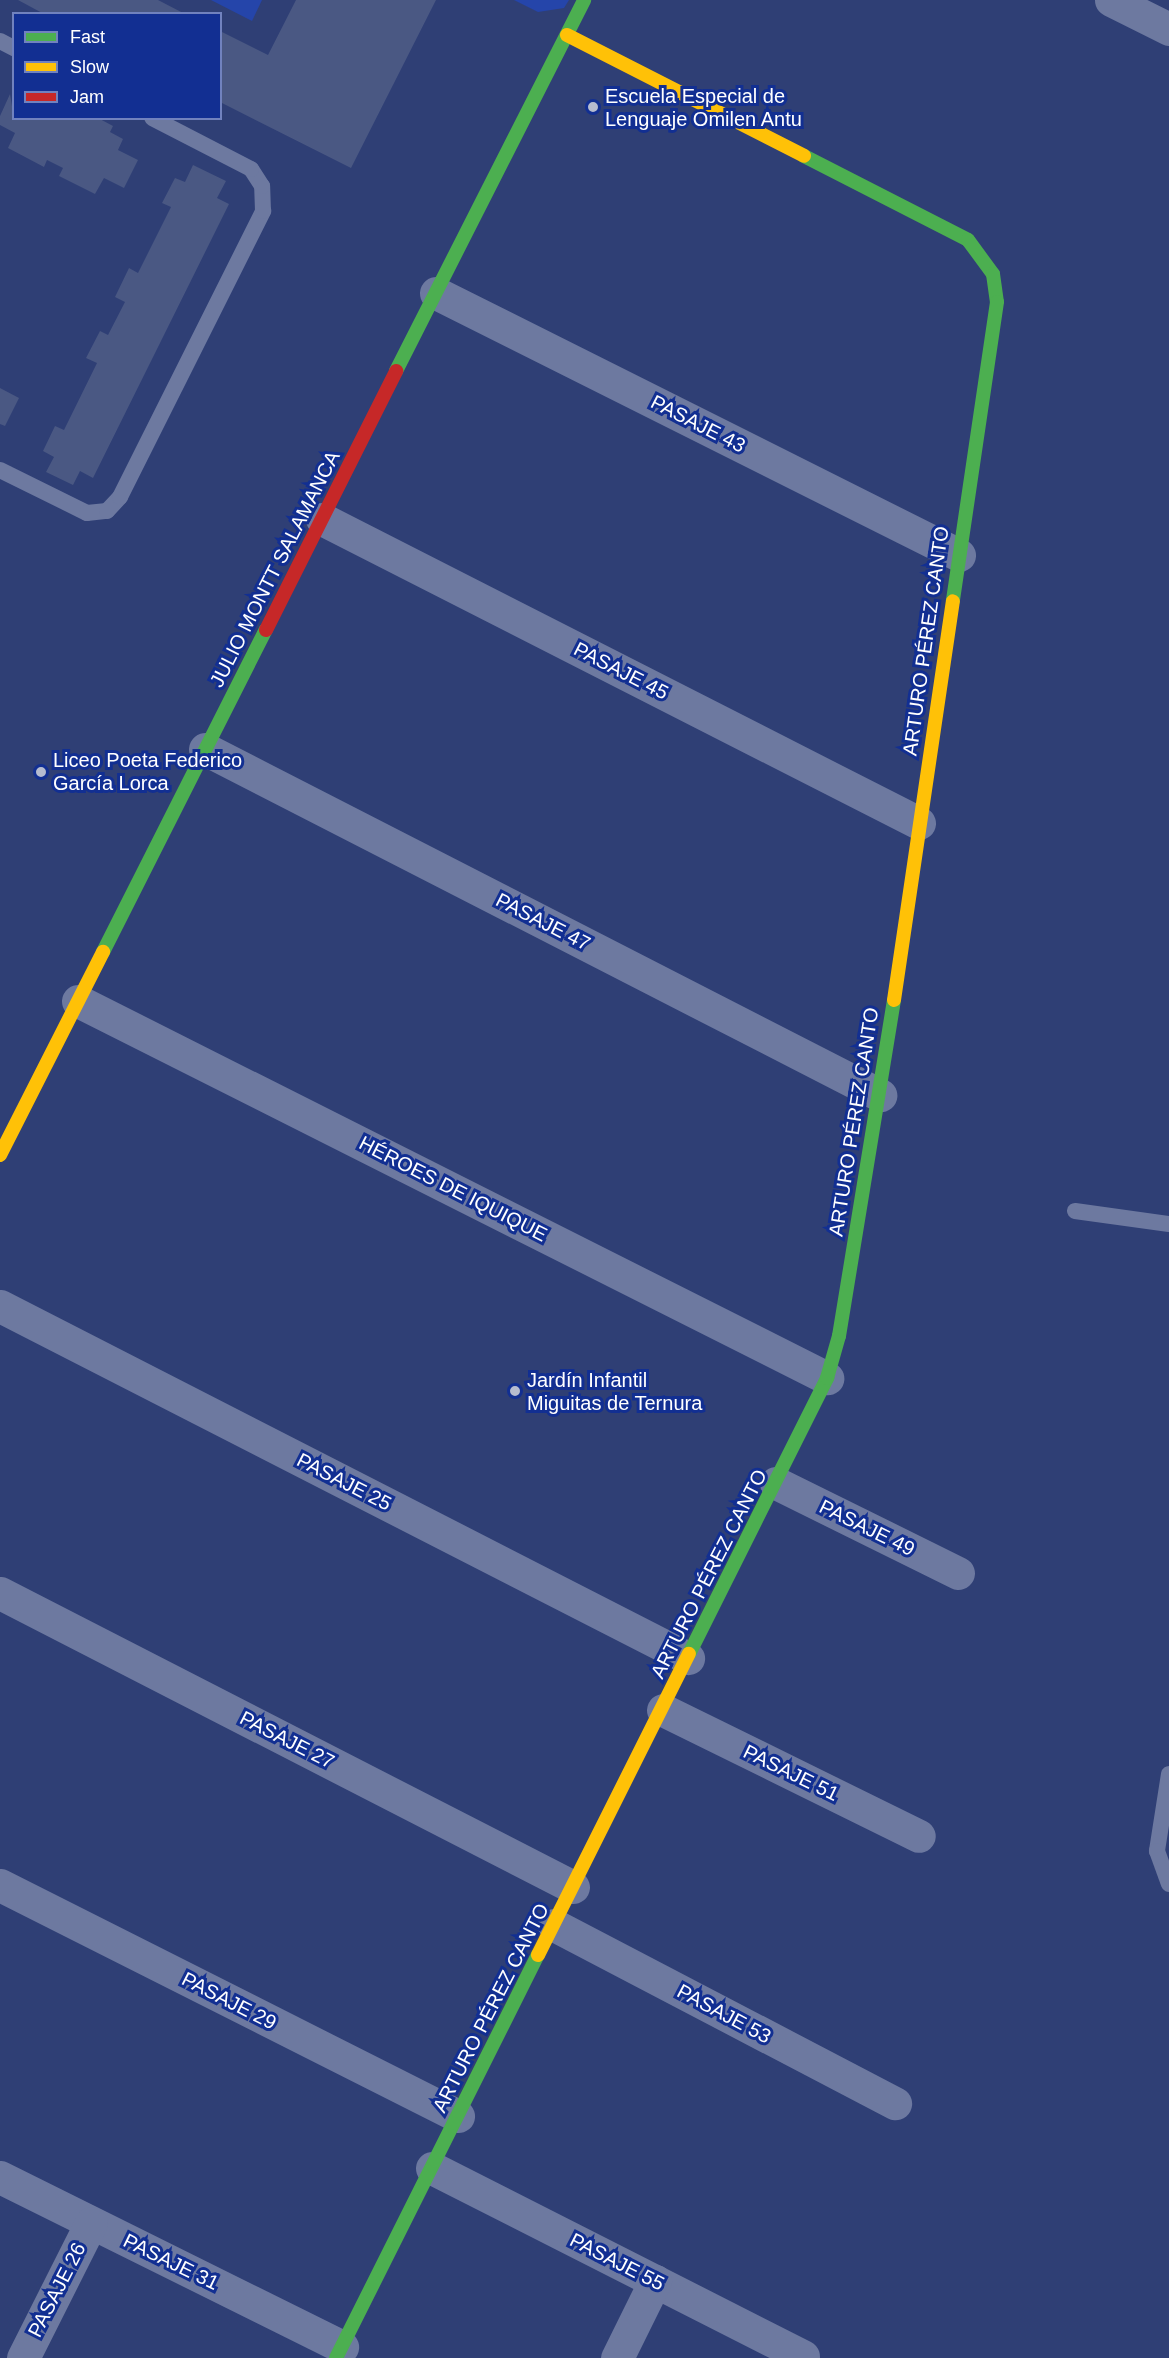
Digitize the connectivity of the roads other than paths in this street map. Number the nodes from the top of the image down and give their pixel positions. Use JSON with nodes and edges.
{"nodes":[{"id":1,"x":584,"y":0,"type":"edge"},
{"id":2,"x":1111,"y":0,"type":"edge"},
{"id":3,"x":1169,"y":29,"type":"edge"},
{"id":4,"x":567,"y":35,"type":"junction"},
{"id":5,"x":156,"y":120,"type":"edge"},
{"id":6,"x":436,"y":293,"type":"junction"},
{"id":7,"x":0,"y":470,"type":"edge"},
{"id":8,"x":322,"y":519,"type":"junction"},
{"id":9,"x":959,"y":555,"type":"junction"},
{"id":10,"x":205,"y":749,"type":"junction"},
{"id":11,"x":919,"y":823,"type":"junction"},
{"id":12,"x":78,"y":1000,"type":"junction"},
{"id":13,"x":880,"y":1095,"type":"junction"},
{"id":14,"x":0,"y":1155,"type":"edge"},
{"id":15,"x":1076,"y":1211,"type":"dead end"},
{"id":16,"x":1169,"y":1224,"type":"edge"},
{"id":17,"x":0,"y":1306,"type":"edge"},
{"id":18,"x":827,"y":1378,"type":"junction"},
{"id":19,"x":776,"y":1484,"type":"junction"},
{"id":20,"x":958,"y":1573,"type":"dead end"},
{"id":21,"x":0,"y":1593,"type":"edge"},
{"id":22,"x":688,"y":1658,"type":"junction"},
{"id":23,"x":663,"y":1710,"type":"junction"},
{"id":24,"x":1169,"y":1774,"type":"edge"},
{"id":25,"x":919,"y":1836,"type":"dead end"},
{"id":26,"x":1169,"y":1884,"type":"edge"},
{"id":27,"x":0,"y":1885,"type":"edge"},
{"id":28,"x":573,"y":1887,"type":"junction"},
{"id":29,"x":554,"y":1925,"type":"junction"},
{"id":30,"x":894,"y":2103,"type":"dead end"},
{"id":31,"x":458,"y":2116,"type":"junction"},
{"id":32,"x":432,"y":2168,"type":"junction"},
{"id":33,"x":0,"y":2177,"type":"edge"},
{"id":34,"x":92,"y":2223,"type":"junction"},
{"id":35,"x":655,"y":2281,"type":"junction"},
{"id":36,"x":339,"y":2352,"type":"edge"},
{"id":37,"x":803,"y":2356,"type":"dead end"},
{"id":38,"x":24,"y":2358,"type":"edge"},
{"id":39,"x":616,"y":2358,"type":"edge"}],
"edges":[{"from":1,"to":4,"type":"street","name":"JULIO MONTT SALAMANCA"},
{"from":2,"to":3,"type":"street"},
{"from":4,"to":6,"type":"street","name":"JULIO MONTT SALAMANCA"},
{"from":4,"to":9,"type":"street","name":"ARTURO PÉREZ CANTO"},
{"from":5,"to":7,"type":"lane"},
{"from":6,"to":8,"type":"street","name":"JULIO MONTT SALAMANCA"},
{"from":6,"to":9,"type":"street","name":"PASAJE 43"},
{"from":8,"to":10,"type":"street","name":"JULIO MONTT SALAMANCA"},
{"from":8,"to":11,"type":"street","name":"PASAJE 45"},
{"from":9,"to":11,"type":"street","name":"ARTURO PÉREZ CANTO"},
{"from":10,"to":12,"type":"street","name":"JULIO MONTT SALAMANCA"},
{"from":10,"to":13,"type":"street","name":"PASAJE 47"},
{"from":11,"to":13,"type":"street","name":"ARTURO PÉREZ CANTO"},
{"from":12,"to":14,"type":"street","name":"JULIO MONTT SALAMANCA"},
{"from":12,"to":18,"type":"street","name":"HÉROES DE IQUIQUE"},
{"from":13,"to":18,"type":"street","name":"ARTURO PÉREZ CANTO"},
{"from":15,"to":16,"type":"lane"},
{"from":17,"to":22,"type":"street","name":"PASAJE 25"},
{"from":18,"to":19,"type":"street","name":"ARTURO PÉREZ CANTO"},
{"from":19,"to":20,"type":"street","name":"PASAJE 49"},
{"from":19,"to":22,"type":"street","name":"ARTURO PÉREZ CANTO"},
{"from":21,"to":28,"type":"street","name":"PASAJE 27"},
{"from":22,"to":23,"type":"street","name":"ARTURO PÉREZ CANTO"},
{"from":23,"to":25,"type":"street","name":"PASAJE 51"},
{"from":23,"to":28,"type":"street","name":"ARTURO PÉREZ CANTO"},
{"from":24,"to":26,"type":"lane"},
{"from":27,"to":31,"type":"street","name":"PASAJE 29"},
{"from":28,"to":29,"type":"street","name":"ARTURO PÉREZ CANTO"},
{"from":29,"to":30,"type":"street","name":"PASAJE 53"},
{"from":29,"to":31,"type":"street","name":"ARTURO PÉREZ CANTO"},
{"from":31,"to":32,"type":"street","name":"ARTURO PÉREZ CANTO"},
{"from":32,"to":35,"type":"street","name":"PASAJE 55"},
{"from":32,"to":36,"type":"street","name":"ARTURO PÉREZ CANTO"},
{"from":33,"to":34,"type":"street","name":"PASAJE 31"},
{"from":34,"to":36,"type":"street","name":"PASAJE 31"},
{"from":34,"to":38,"type":"street","name":"PASAJE 26"},
{"from":35,"to":37,"type":"street","name":"PASAJE 55"},
{"from":35,"to":39,"type":"street"}]}
